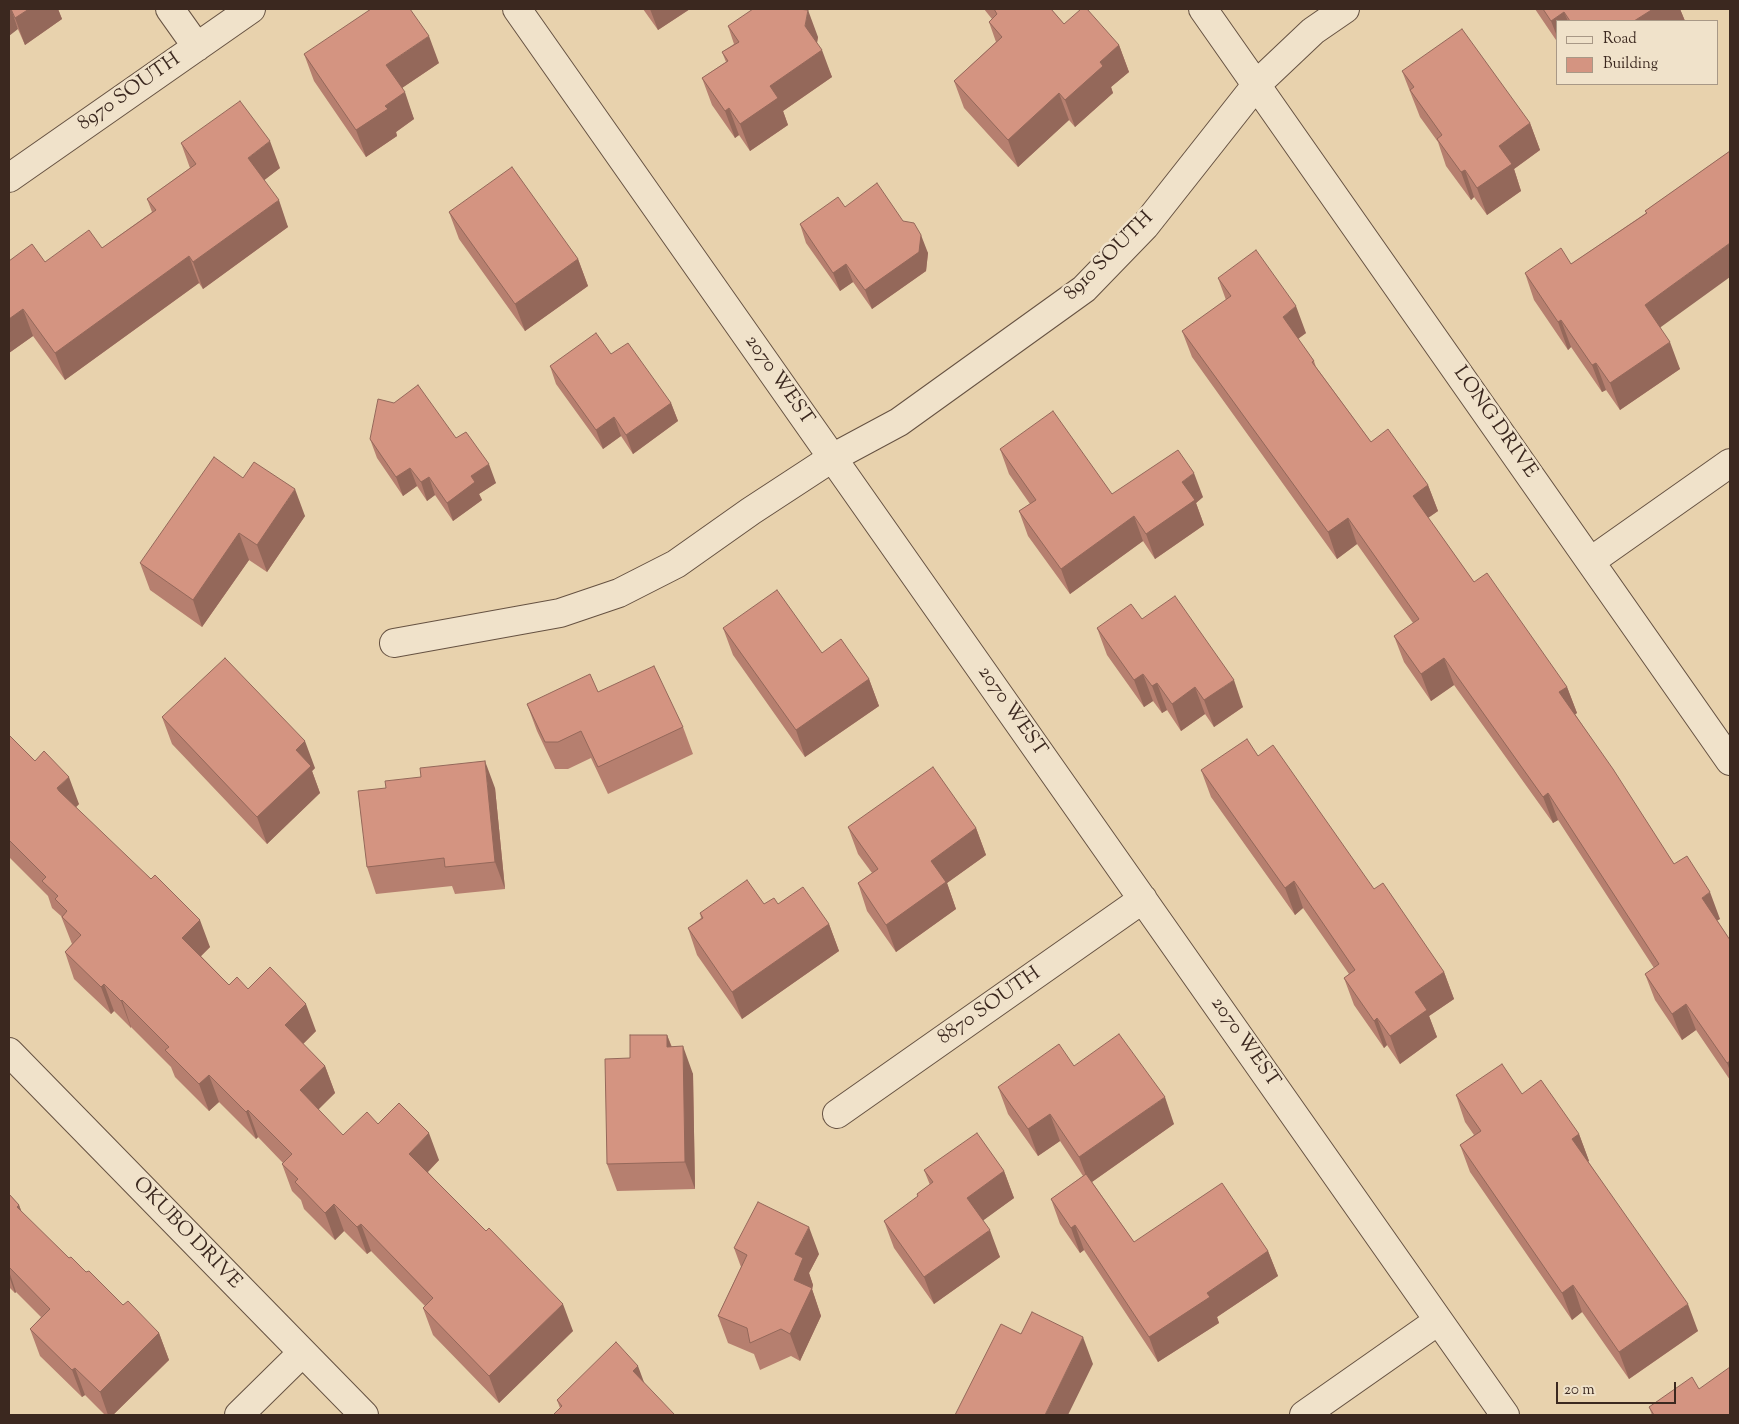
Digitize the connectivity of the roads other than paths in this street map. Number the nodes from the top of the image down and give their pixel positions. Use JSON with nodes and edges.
{"nodes":[{"id":1,"x":170,"y":9,"type":"edge"},
{"id":2,"x":251,"y":9,"type":"edge"},
{"id":3,"x":517,"y":9,"type":"edge"},
{"id":4,"x":1203,"y":9,"type":"edge"},
{"id":5,"x":1345,"y":9,"type":"edge"},
{"id":6,"x":197,"y":47,"type":"junction"},
{"id":7,"x":1257,"y":84,"type":"junction"},
{"id":8,"x":9,"y":178,"type":"edge"},
{"id":9,"x":832,"y":458,"type":"junction"},
{"id":10,"x":1730,"y":463,"type":"edge"},
{"id":11,"x":1590,"y":561,"type":"junction"},
{"id":12,"x":394,"y":643,"type":"dead end"},
{"id":13,"x":1730,"y":761,"type":"edge"},
{"id":14,"x":1142,"y":899,"type":"junction"},
{"id":15,"x":9,"y":1052,"type":"edge"},
{"id":16,"x":837,"y":1114,"type":"dead end"},
{"id":17,"x":1438,"y":1321,"type":"junction"},
{"id":18,"x":302,"y":1353,"type":"junction"},
{"id":19,"x":239,"y":1415,"type":"edge"},
{"id":20,"x":364,"y":1415,"type":"edge"},
{"id":21,"x":1304,"y":1415,"type":"edge"},
{"id":22,"x":1504,"y":1415,"type":"edge"}],
"edges":[{"from":1,"to":6,"type":"street"},
{"from":2,"to":6,"type":"street","name":"8970 SOUTH"},
{"from":3,"to":9,"type":"street","name":"2070 WEST"},
{"from":4,"to":7,"type":"street","name":"LONG DRIVE"},
{"from":5,"to":7,"type":"street","name":"8910 SOUTH"},
{"from":6,"to":8,"type":"street","name":"8970 SOUTH"},
{"from":7,"to":9,"type":"street","name":"8910 SOUTH"},
{"from":7,"to":11,"type":"street","name":"LONG DRIVE"},
{"from":9,"to":12,"type":"street","name":"8910 SOUTH"},
{"from":9,"to":14,"type":"street","name":"2070 WEST"},
{"from":10,"to":11,"type":"street"},
{"from":11,"to":13,"type":"street","name":"LONG DRIVE"},
{"from":14,"to":16,"type":"street","name":"8870 SOUTH"},
{"from":14,"to":17,"type":"street","name":"2070 WEST"},
{"from":15,"to":18,"type":"street","name":"OKUBO DRIVE"},
{"from":17,"to":21,"type":"street"},
{"from":17,"to":22,"type":"street","name":"2070 WEST"},
{"from":18,"to":19,"type":"street"},
{"from":18,"to":20,"type":"street","name":"OKUBO DRIVE"}]}
